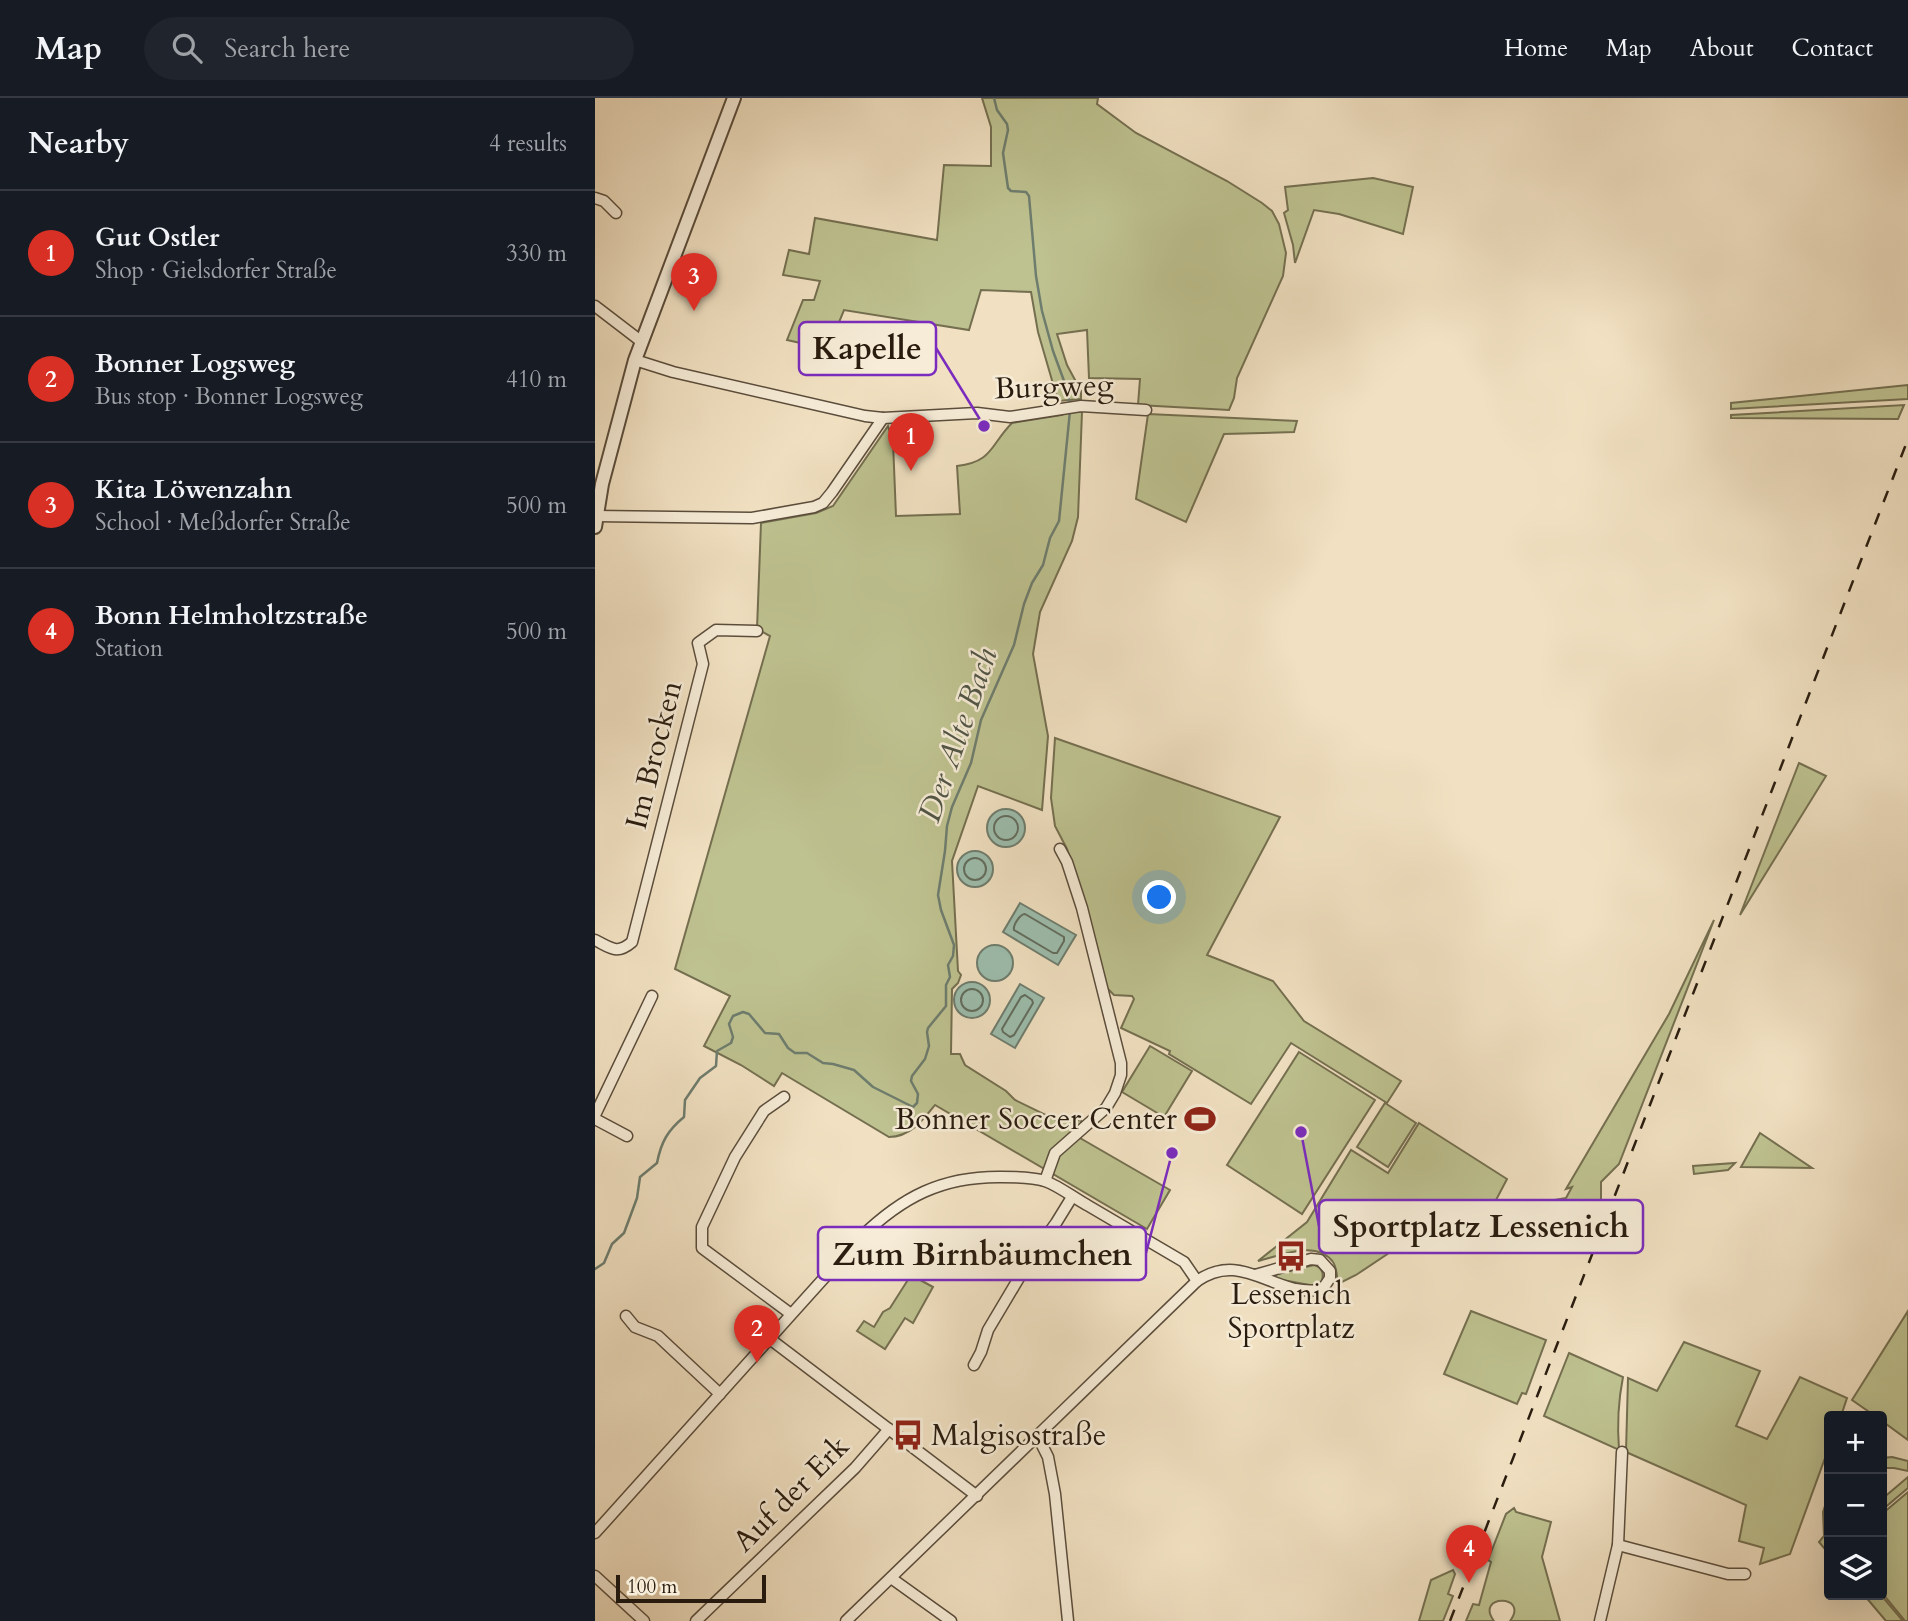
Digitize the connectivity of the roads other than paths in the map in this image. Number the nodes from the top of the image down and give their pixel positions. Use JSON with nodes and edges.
{"nodes":[{"id":1,"x":734,"y":98,"type":"edge"},
{"id":2,"x":595,"y":198,"type":"edge"},
{"id":3,"x":616,"y":213,"type":"dead end"},
{"id":4,"x":595,"y":306,"type":"edge"},
{"id":5,"x":642,"y":342,"type":"junction"},
{"id":6,"x":635,"y":360,"type":"junction"},
{"id":7,"x":1146,"y":410,"type":"dead end"},
{"id":8,"x":883,"y":418,"type":"junction"},
{"id":9,"x":595,"y":520,"type":"edge"},
{"id":10,"x":758,"y":631,"type":"dead end"},
{"id":11,"x":1060,"y":849,"type":"dead end"},
{"id":12,"x":595,"y":940,"type":"edge"},
{"id":13,"x":652,"y":996,"type":"dead end"},
{"id":14,"x":784,"y":1097,"type":"dead end"},
{"id":15,"x":595,"y":1117,"type":"edge"},
{"id":16,"x":627,"y":1136,"type":"dead end"},
{"id":17,"x":1045,"y":1181,"type":"junction"},
{"id":18,"x":1072,"y":1197,"type":"junction"},
{"id":19,"x":1255,"y":1275,"type":"junction"},
{"id":20,"x":1197,"y":1281,"type":"junction"},
{"id":21,"x":791,"y":1314,"type":"junction"},
{"id":22,"x":626,"y":1316,"type":"dead end"},
{"id":23,"x":770,"y":1339,"type":"junction"},
{"id":24,"x":974,"y":1365,"type":"dead end"},
{"id":25,"x":720,"y":1394,"type":"junction"},
{"id":26,"x":889,"y":1429,"type":"junction"},
{"id":27,"x":1037,"y":1435,"type":"junction"},
{"id":28,"x":1622,"y":1452,"type":"dead end"},
{"id":29,"x":977,"y":1496,"type":"junction"},
{"id":30,"x":595,"y":1533,"type":"edge"},
{"id":31,"x":1618,"y":1545,"type":"junction"},
{"id":32,"x":1745,"y":1574,"type":"dead end"},
{"id":33,"x":595,"y":1576,"type":"edge"},
{"id":34,"x":891,"y":1578,"type":"junction"},
{"id":35,"x":644,"y":1621,"type":"edge"},
{"id":36,"x":696,"y":1621,"type":"edge"},
{"id":37,"x":846,"y":1621,"type":"edge"},
{"id":38,"x":951,"y":1621,"type":"edge"},
{"id":39,"x":1067,"y":1621,"type":"edge"},
{"id":40,"x":1600,"y":1621,"type":"edge"}],
"edges":[{"from":1,"to":5,"type":"street"},
{"from":2,"to":3,"type":"street"},
{"from":4,"to":5,"type":"street"},
{"from":5,"to":6,"type":"street"},
{"from":6,"to":8,"type":"street","name":"Burgweg"},
{"from":6,"to":9,"type":"street"},
{"from":7,"to":8,"type":"street","name":"Burgweg"},
{"from":8,"to":9,"type":"street"},
{"from":10,"to":12,"type":"street","name":"Im Brocken"},
{"from":11,"to":17,"type":"street"},
{"from":13,"to":15,"type":"street"},
{"from":14,"to":21,"type":"street"},
{"from":15,"to":16,"type":"street"},
{"from":17,"to":18,"type":"street"},
{"from":17,"to":21,"type":"street"},
{"from":18,"to":20,"type":"street"},
{"from":18,"to":24,"type":"street"},
{"from":19,"to":19,"type":"street"},
{"from":19,"to":20,"type":"street"},
{"from":20,"to":27,"type":"street"},
{"from":21,"to":23,"type":"street"},
{"from":22,"to":25,"type":"street"},
{"from":23,"to":25,"type":"street"},
{"from":23,"to":26,"type":"street"},
{"from":25,"to":30,"type":"street"},
{"from":26,"to":29,"type":"street"},
{"from":26,"to":36,"type":"street","name":"Auf der Erk"},
{"from":27,"to":29,"type":"street"},
{"from":27,"to":39,"type":"street"},
{"from":28,"to":31,"type":"street"},
{"from":29,"to":34,"type":"street"},
{"from":31,"to":32,"type":"street"},
{"from":31,"to":40,"type":"street"},
{"from":33,"to":35,"type":"street"},
{"from":34,"to":37,"type":"street"},
{"from":34,"to":38,"type":"street"}]}
